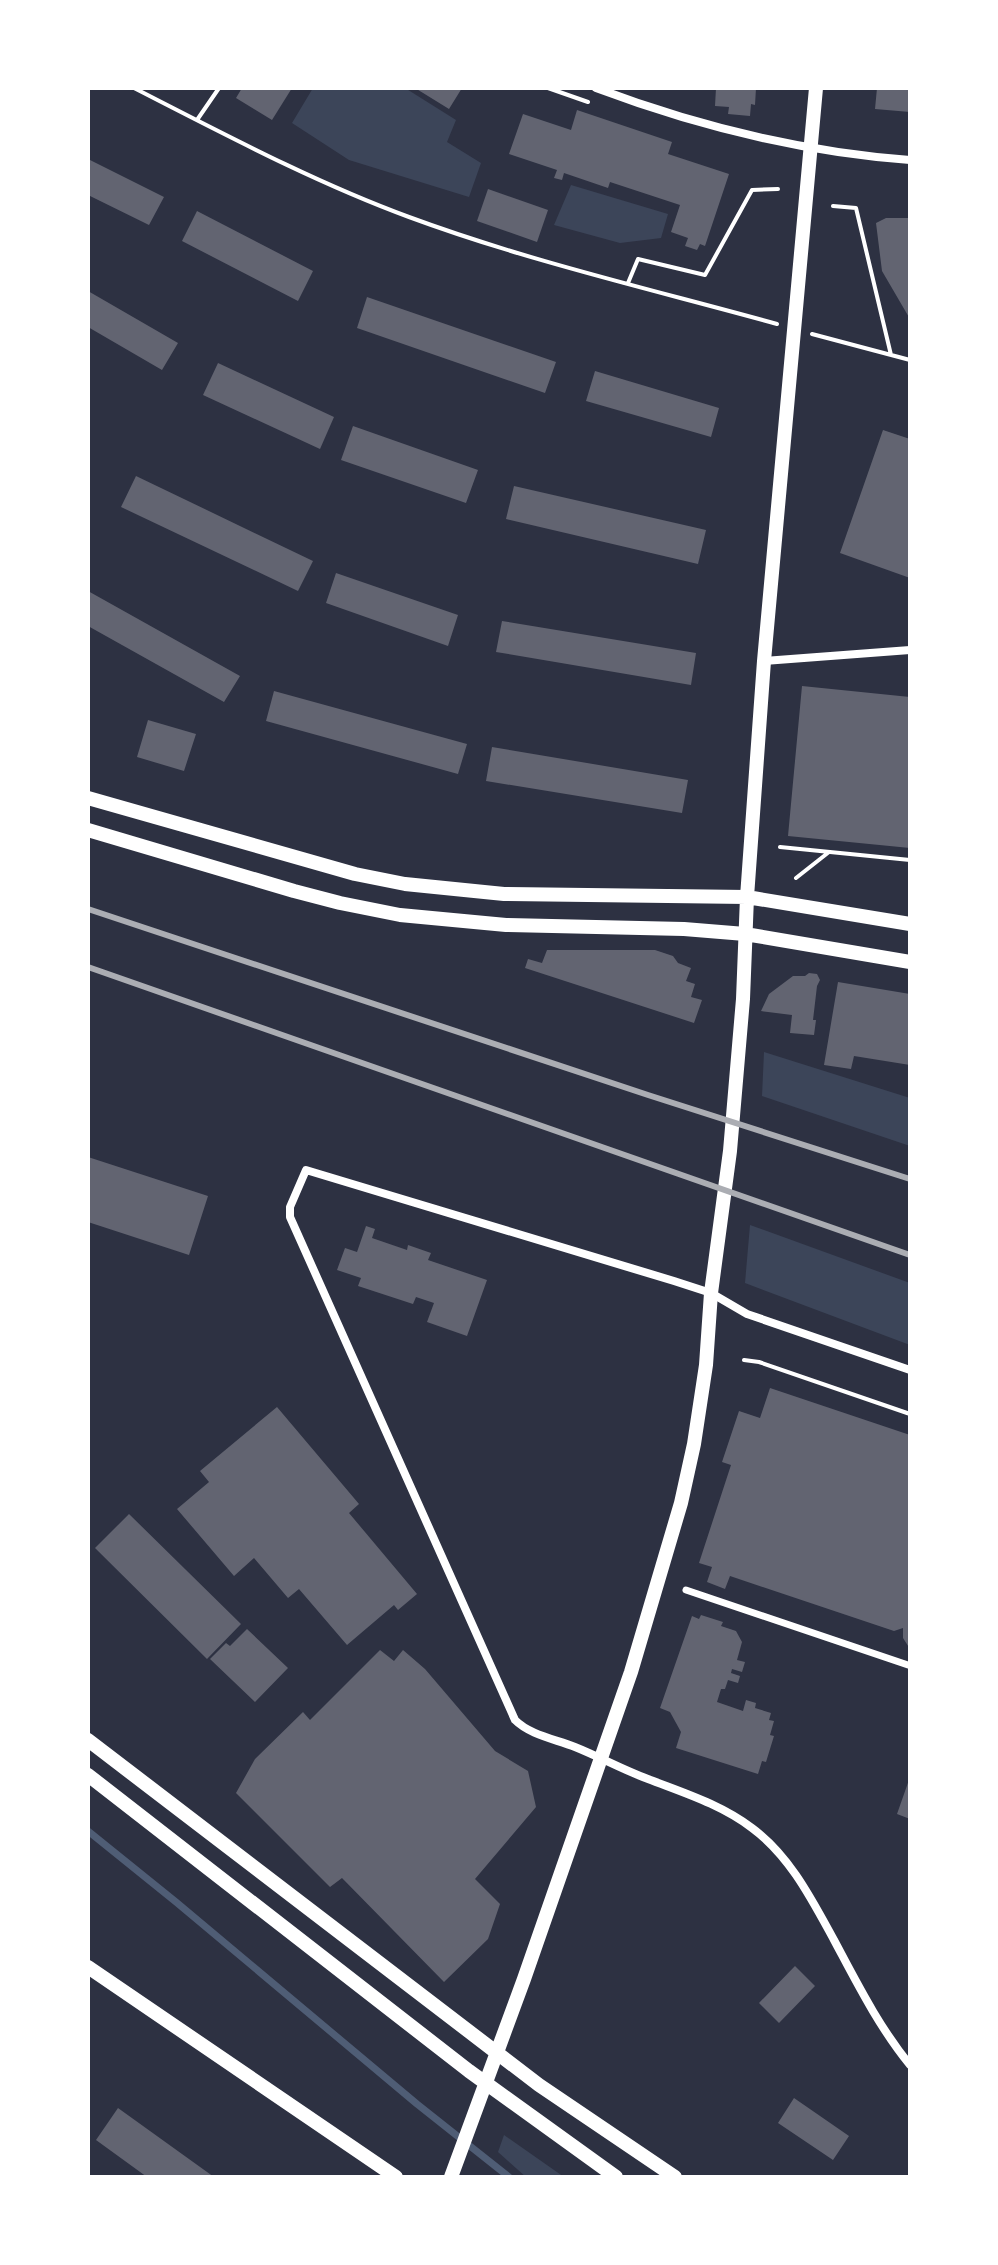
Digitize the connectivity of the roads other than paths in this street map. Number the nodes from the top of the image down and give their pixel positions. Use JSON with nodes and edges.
{"nodes":[{"id":1,"x":596,"y":88,"type":"edge"},
{"id":2,"x":816,"y":88,"type":"edge"},
{"id":3,"x":811,"y":147,"type":"junction"},
{"id":4,"x":910,"y":160,"type":"edge"},
{"id":5,"x":910,"y":650,"type":"edge"},
{"id":6,"x":764,"y":661,"type":"junction"},
{"id":7,"x":88,"y":798,"type":"edge"},
{"id":8,"x":88,"y":830,"type":"edge"},
{"id":9,"x":747,"y":897,"type":"junction"},
{"id":10,"x":910,"y":924,"type":"edge"},
{"id":11,"x":745,"y":934,"type":"junction"},
{"id":12,"x":910,"y":962,"type":"edge"},
{"id":13,"x":711,"y":1293,"type":"junction"},
{"id":14,"x":910,"y":1370,"type":"edge"},
{"id":15,"x":686,"y":1590,"type":"dead end"},
{"id":16,"x":908,"y":1665,"type":"edge"},
{"id":17,"x":88,"y":1740,"type":"edge"},
{"id":18,"x":601,"y":1758,"type":"junction"},
{"id":19,"x":88,"y":1775,"type":"edge"},
{"id":20,"x":88,"y":1967,"type":"edge"},
{"id":21,"x":910,"y":2065,"type":"edge"},
{"id":22,"x":396,"y":2177,"type":"edge"},
{"id":23,"x":451,"y":2177,"type":"edge"},
{"id":24,"x":616,"y":2177,"type":"edge"},
{"id":25,"x":675,"y":2177,"type":"edge"}],
"edges":[{"from":1,"to":3,"type":"street"},
{"from":2,"to":3,"type":"street"},
{"from":3,"to":4,"type":"street"},
{"from":3,"to":6,"type":"street"},
{"from":5,"to":6,"type":"street"},
{"from":6,"to":9,"type":"street"},
{"from":7,"to":9,"type":"street"},
{"from":8,"to":11,"type":"street"},
{"from":9,"to":10,"type":"street"},
{"from":9,"to":11,"type":"street"},
{"from":11,"to":12,"type":"street"},
{"from":11,"to":13,"type":"street"},
{"from":13,"to":14,"type":"street"},
{"from":13,"to":18,"type":"street"},
{"from":13,"to":18,"type":"street"},
{"from":15,"to":16,"type":"street"},
{"from":17,"to":25,"type":"street"},
{"from":18,"to":21,"type":"street"},
{"from":18,"to":23,"type":"street"},
{"from":19,"to":24,"type":"street"},
{"from":20,"to":22,"type":"street"}]}
